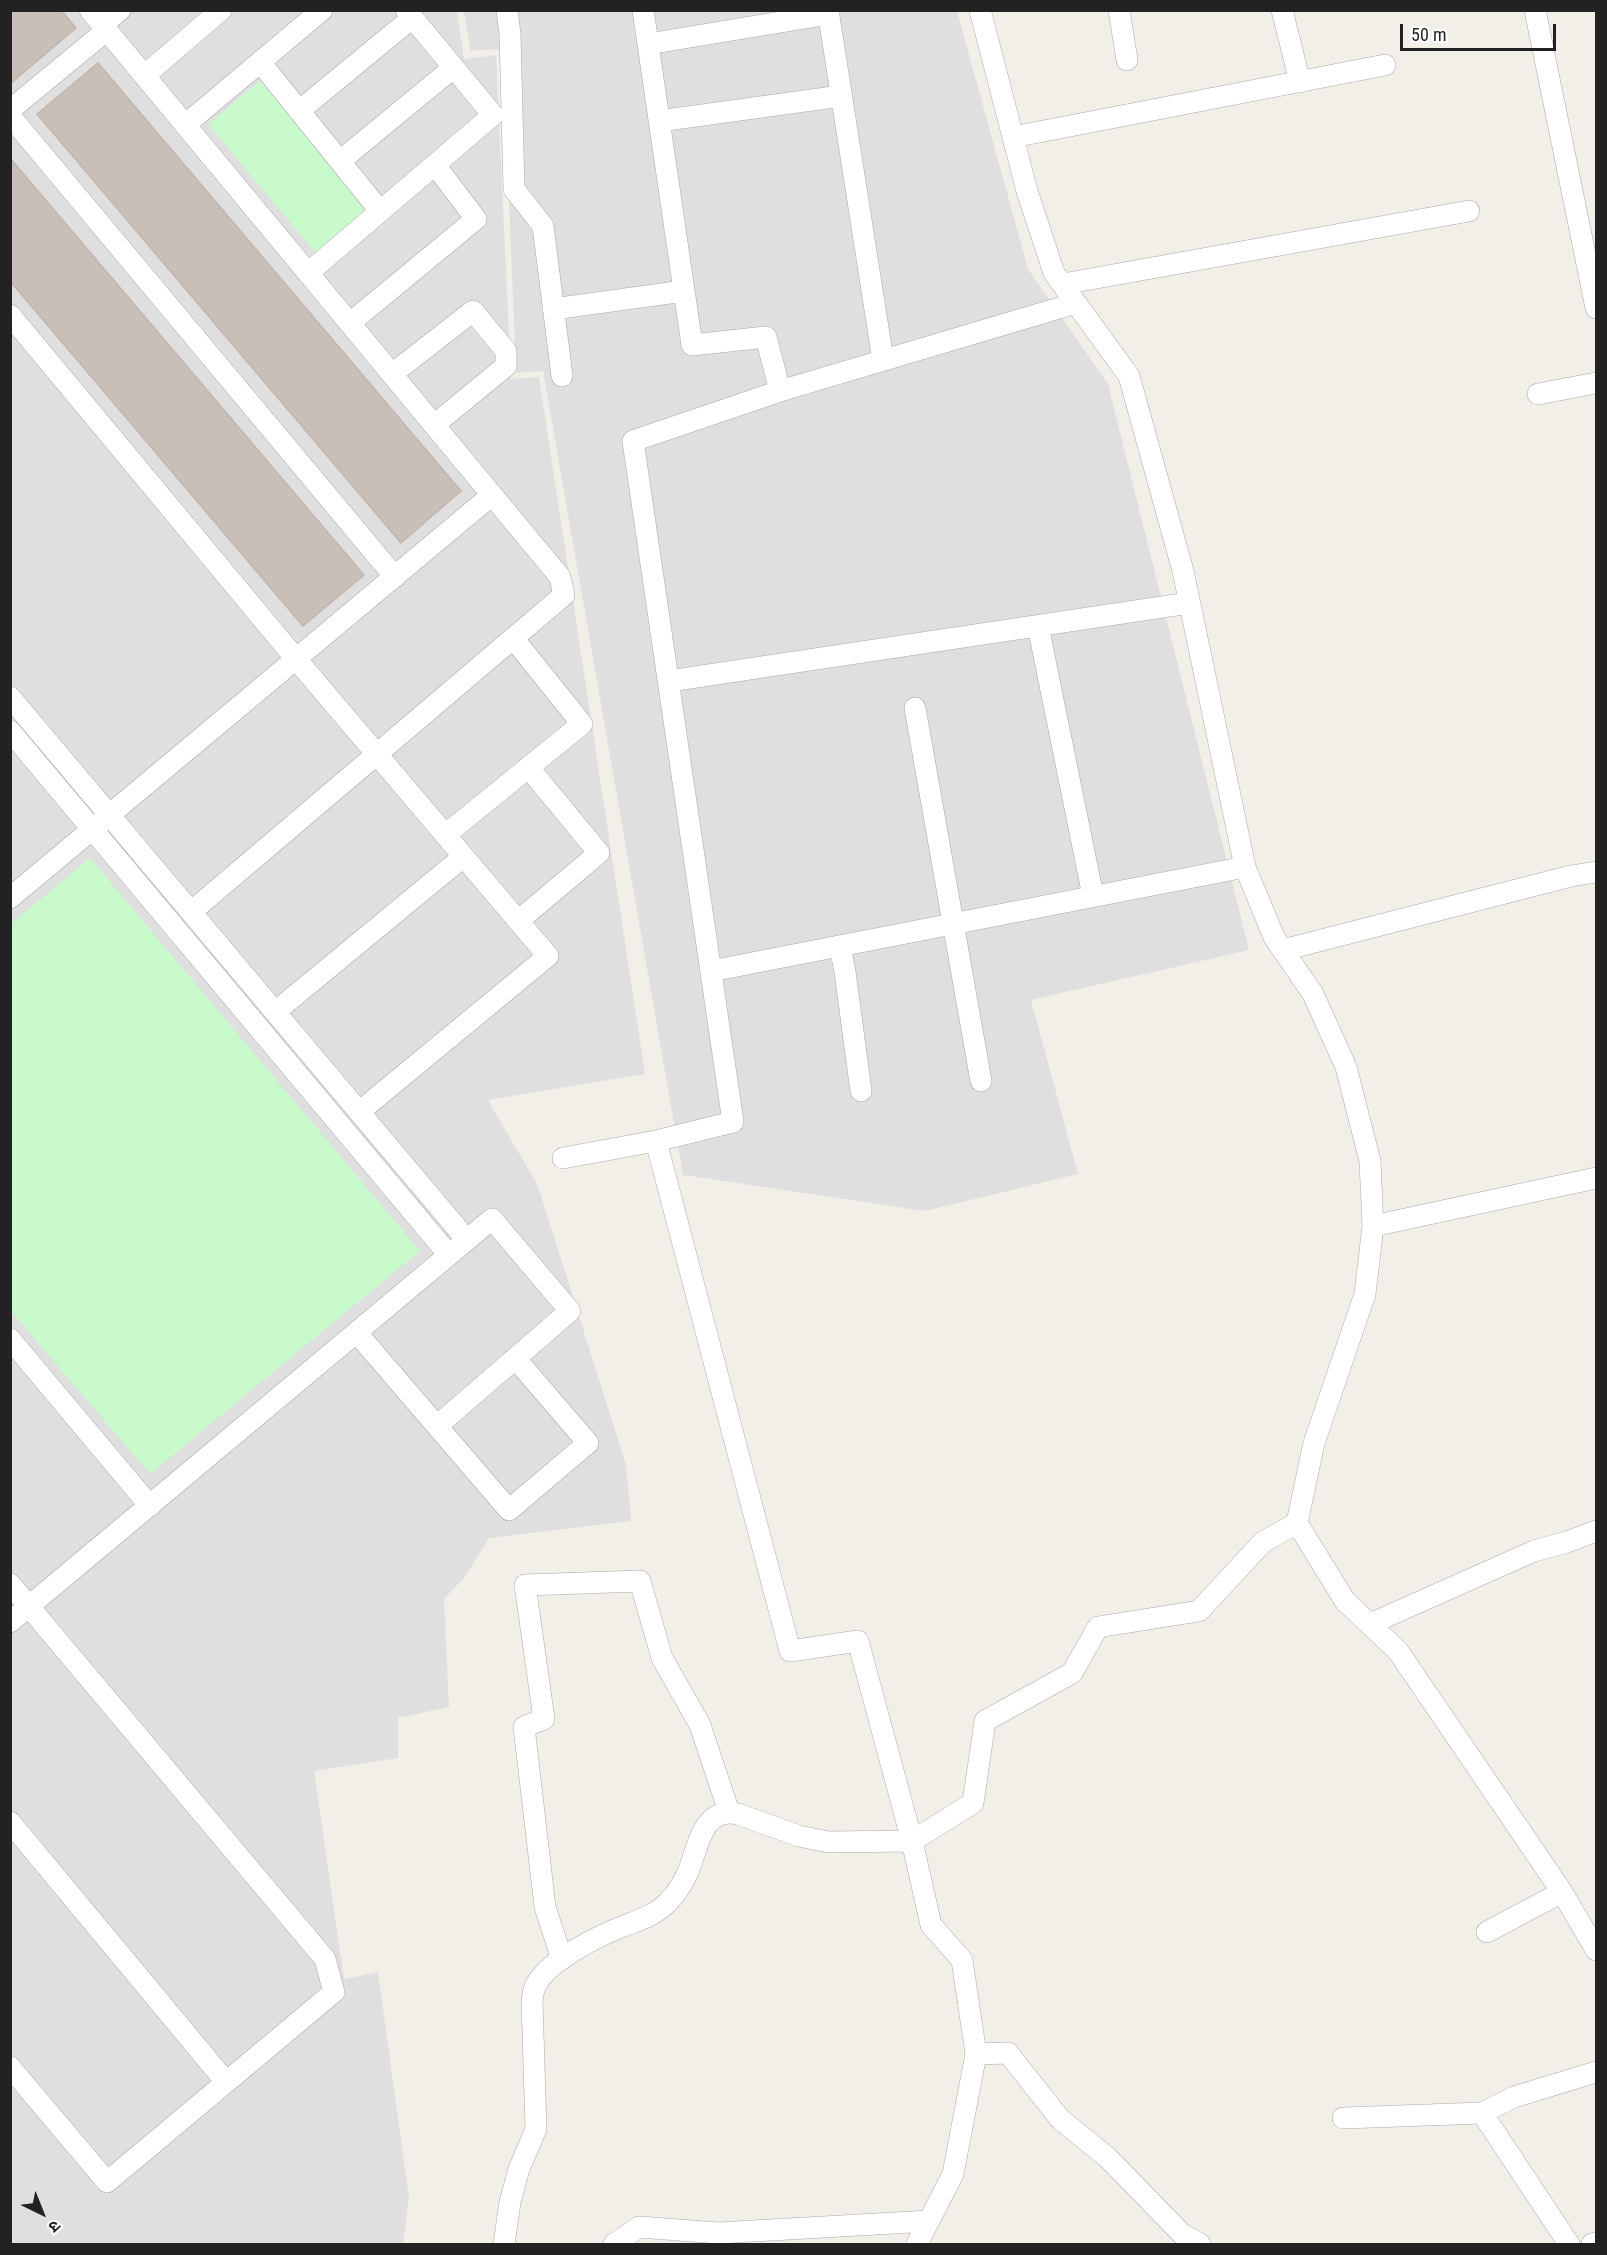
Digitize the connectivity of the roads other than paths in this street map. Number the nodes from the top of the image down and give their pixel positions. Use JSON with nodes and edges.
{"nodes":[{"id":1,"x":120,"y":10,"type":"edge"},
{"id":2,"x":221,"y":10,"type":"edge"},
{"id":3,"x":322,"y":10,"type":"edge"},
{"id":4,"x":507,"y":10,"type":"edge"},
{"id":5,"x":643,"y":10,"type":"edge"},
{"id":6,"x":980,"y":10,"type":"edge"},
{"id":7,"x":1119,"y":10,"type":"edge"},
{"id":8,"x":1282,"y":10,"type":"edge"},
{"id":9,"x":1535,"y":10,"type":"edge"},
{"id":10,"x":828,"y":12,"type":"edge"},
{"id":11,"x":409,"y":14,"type":"edge"},
{"id":12,"x":100,"y":22,"type":"edge"},
{"id":13,"x":648,"y":44,"type":"junction"},
{"id":14,"x":1127,"y":60,"type":"dead end"},
{"id":15,"x":260,"y":62,"type":"junction"},
{"id":16,"x":1385,"y":65,"type":"dead end"},
{"id":17,"x":453,"y":68,"type":"junction"},
{"id":18,"x":144,"y":76,"type":"junction"},
{"id":19,"x":1300,"y":82,"type":"junction"},
{"id":20,"x":841,"y":96,"type":"junction"},
{"id":21,"x":10,"y":110,"type":"edge"},
{"id":22,"x":299,"y":111,"type":"junction"},
{"id":23,"x":10,"y":116,"type":"edge"},
{"id":24,"x":659,"y":121,"type":"junction"},
{"id":25,"x":185,"y":125,"type":"junction"},
{"id":26,"x":1013,"y":137,"type":"junction"},
{"id":27,"x":340,"y":161,"type":"junction"},
{"id":28,"x":435,"y":165,"type":"junction"},
{"id":29,"x":380,"y":211,"type":"junction"},
{"id":30,"x":1469,"y":211,"type":"dead end"},
{"id":31,"x":308,"y":273,"type":"junction"},
{"id":32,"x":1063,"y":284,"type":"junction"},
{"id":33,"x":684,"y":291,"type":"junction"},
{"id":34,"x":1076,"y":303,"type":"junction"},
{"id":35,"x":1596,"y":308,"type":"edge"},
{"id":36,"x":553,"y":309,"type":"junction"},
{"id":37,"x":10,"y":315,"type":"edge"},
{"id":38,"x":350,"y":323,"type":"junction"},
{"id":39,"x":883,"y":360,"type":"junction"},
{"id":40,"x":392,"y":374,"type":"junction"},
{"id":41,"x":562,"y":376,"type":"dead end"},
{"id":42,"x":1596,"y":383,"type":"edge"},
{"id":43,"x":780,"y":391,"type":"junction"},
{"id":44,"x":1538,"y":394,"type":"dead end"},
{"id":45,"x":434,"y":425,"type":"junction"},
{"id":46,"x":492,"y":495,"type":"junction"},
{"id":47,"x":395,"y":577,"type":"junction"},
{"id":48,"x":1189,"y":603,"type":"junction"},
{"id":49,"x":1038,"y":626,"type":"junction"},
{"id":50,"x":513,"y":638,"type":"junction"},
{"id":51,"x":296,"y":659,"type":"junction"},
{"id":52,"x":669,"y":681,"type":"junction"},
{"id":53,"x":10,"y":697,"type":"edge"},
{"id":54,"x":915,"y":708,"type":"dead end"},
{"id":55,"x":10,"y":731,"type":"edge"},
{"id":56,"x":376,"y":754,"type":"junction"},
{"id":57,"x":528,"y":767,"type":"junction"},
{"id":58,"x":110,"y":815,"type":"junction"},
{"id":59,"x":93,"y":830,"type":"junction"},
{"id":60,"x":445,"y":835,"type":"junction"},
{"id":61,"x":463,"y":857,"type":"junction"},
{"id":62,"x":1245,"y":867,"type":"junction"},
{"id":63,"x":1596,"y":872,"type":"edge"},
{"id":64,"x":1093,"y":896,"type":"junction"},
{"id":65,"x":10,"y":898,"type":"edge"},
{"id":66,"x":190,"y":912,"type":"junction"},
{"id":67,"x":518,"y":921,"type":"junction"},
{"id":68,"x":953,"y":924,"type":"junction"},
{"id":69,"x":840,"y":946,"type":"junction"},
{"id":70,"x":1284,"y":950,"type":"junction"},
{"id":71,"x":711,"y":971,"type":"junction"},
{"id":72,"x":275,"y":1012,"type":"junction"},
{"id":73,"x":981,"y":1081,"type":"dead end"},
{"id":74,"x":861,"y":1091,"type":"dead end"},
{"id":75,"x":359,"y":1112,"type":"junction"},
{"id":76,"x":656,"y":1141,"type":"junction"},
{"id":77,"x":563,"y":1158,"type":"dead end"},
{"id":78,"x":1596,"y":1178,"type":"edge"},
{"id":79,"x":1373,"y":1226,"type":"junction"},
{"id":80,"x":467,"y":1240,"type":"junction"},
{"id":81,"x":449,"y":1255,"type":"junction"},
{"id":82,"x":357,"y":1333,"type":"junction"},
{"id":83,"x":10,"y":1339,"type":"edge"},
{"id":84,"x":515,"y":1358,"type":"junction"},
{"id":85,"x":437,"y":1426,"type":"junction"},
{"id":86,"x":150,"y":1506,"type":"junction"},
{"id":87,"x":1297,"y":1523,"type":"junction"},
{"id":88,"x":1596,"y":1531,"type":"edge"},
{"id":89,"x":10,"y":1584,"type":"edge"},
{"id":90,"x":30,"y":1606,"type":"junction"},
{"id":91,"x":10,"y":1622,"type":"edge"},
{"id":92,"x":1370,"y":1624,"type":"junction"},
{"id":93,"x":729,"y":1812,"type":"junction"},
{"id":94,"x":10,"y":1822,"type":"edge"},
{"id":95,"x":912,"y":1842,"type":"junction"},
{"id":96,"x":1562,"y":1892,"type":"junction"},
{"id":97,"x":1487,"y":1932,"type":"dead end"},
{"id":98,"x":1596,"y":1950,"type":"edge"},
{"id":99,"x":562,"y":1959,"type":"junction"},
{"id":100,"x":976,"y":2054,"type":"junction"},
{"id":101,"x":10,"y":2067,"type":"edge"},
{"id":102,"x":1596,"y":2072,"type":"edge"},
{"id":103,"x":226,"y":2082,"type":"junction"},
{"id":104,"x":1482,"y":2113,"type":"junction"},
{"id":105,"x":1343,"y":2118,"type":"dead end"},
{"id":106,"x":929,"y":2221,"type":"junction"},
{"id":107,"x":504,"y":2244,"type":"edge"},
{"id":108,"x":614,"y":2244,"type":"edge"},
{"id":109,"x":917,"y":2244,"type":"edge"},
{"id":110,"x":1200,"y":2244,"type":"edge"},
{"id":111,"x":1569,"y":2244,"type":"edge"}],
"edges":[{"from":1,"to":12,"type":"street"},
{"from":2,"to":18,"type":"street"},
{"from":3,"to":15,"type":"street"},
{"from":4,"to":36,"type":"street"},
{"from":5,"to":13,"type":"street"},
{"from":6,"to":26,"type":"street"},
{"from":7,"to":14,"type":"street"},
{"from":8,"to":19,"type":"street"},
{"from":9,"to":35,"type":"street"},
{"from":10,"to":13,"type":"street"},
{"from":10,"to":20,"type":"street"},
{"from":11,"to":17,"type":"street"},
{"from":11,"to":22,"type":"street"},
{"from":12,"to":18,"type":"street"},
{"from":12,"to":21,"type":"street"},
{"from":13,"to":24,"type":"street"},
{"from":15,"to":22,"type":"street"},
{"from":15,"to":25,"type":"street"},
{"from":16,"to":19,"type":"street"},
{"from":17,"to":27,"type":"street"},
{"from":17,"to":28,"type":"street"},
{"from":18,"to":25,"type":"street"},
{"from":19,"to":26,"type":"street"},
{"from":20,"to":24,"type":"street"},
{"from":20,"to":39,"type":"street"},
{"from":22,"to":27,"type":"street"},
{"from":23,"to":47,"type":"street"},
{"from":24,"to":33,"type":"street"},
{"from":25,"to":31,"type":"street"},
{"from":26,"to":32,"type":"street"},
{"from":27,"to":29,"type":"street"},
{"from":28,"to":29,"type":"street"},
{"from":28,"to":38,"type":"street"},
{"from":29,"to":31,"type":"street"},
{"from":30,"to":32,"type":"street"},
{"from":31,"to":38,"type":"street"},
{"from":32,"to":34,"type":"street"},
{"from":33,"to":36,"type":"street"},
{"from":33,"to":43,"type":"street"},
{"from":34,"to":39,"type":"street"},
{"from":34,"to":48,"type":"street"},
{"from":36,"to":41,"type":"street"},
{"from":37,"to":51,"type":"street"},
{"from":38,"to":40,"type":"street"},
{"from":39,"to":43,"type":"street"},
{"from":40,"to":45,"type":"street"},
{"from":40,"to":45,"type":"street"},
{"from":42,"to":44,"type":"street"},
{"from":43,"to":52,"type":"street"},
{"from":45,"to":46,"type":"street"},
{"from":46,"to":47,"type":"street"},
{"from":46,"to":50,"type":"street"},
{"from":47,"to":51,"type":"street"},
{"from":48,"to":49,"type":"street"},
{"from":48,"to":62,"type":"street"},
{"from":49,"to":52,"type":"street"},
{"from":49,"to":64,"type":"street"},
{"from":50,"to":56,"type":"street"},
{"from":50,"to":57,"type":"street"},
{"from":51,"to":56,"type":"street"},
{"from":51,"to":58,"type":"street"},
{"from":52,"to":71,"type":"street"},
{"from":53,"to":58,"type":"street"},
{"from":54,"to":68,"type":"street"},
{"from":55,"to":59,"type":"street"},
{"from":56,"to":60,"type":"street"},
{"from":56,"to":66,"type":"street"},
{"from":57,"to":60,"type":"street"},
{"from":57,"to":67,"type":"street"},
{"from":58,"to":59,"type":"street"},
{"from":58,"to":66,"type":"street"},
{"from":59,"to":65,"type":"street"},
{"from":59,"to":81,"type":"street"},
{"from":60,"to":61,"type":"street"},
{"from":61,"to":67,"type":"street"},
{"from":61,"to":72,"type":"street"},
{"from":62,"to":64,"type":"street"},
{"from":62,"to":70,"type":"street"},
{"from":63,"to":70,"type":"street"},
{"from":64,"to":68,"type":"street"},
{"from":66,"to":72,"type":"street"},
{"from":67,"to":75,"type":"street"},
{"from":68,"to":69,"type":"street"},
{"from":68,"to":73,"type":"street"},
{"from":69,"to":71,"type":"street"},
{"from":69,"to":74,"type":"street"},
{"from":70,"to":79,"type":"street"},
{"from":71,"to":76,"type":"street"},
{"from":72,"to":75,"type":"street"},
{"from":75,"to":80,"type":"street"},
{"from":76,"to":77,"type":"street"},
{"from":76,"to":95,"type":"street"},
{"from":78,"to":79,"type":"street"},
{"from":79,"to":87,"type":"street"},
{"from":80,"to":81,"type":"street"},
{"from":80,"to":84,"type":"street"},
{"from":81,"to":82,"type":"street"},
{"from":82,"to":85,"type":"street"},
{"from":82,"to":86,"type":"street"},
{"from":83,"to":86,"type":"street"},
{"from":84,"to":85,"type":"street"},
{"from":84,"to":85,"type":"street"},
{"from":86,"to":90,"type":"street"},
{"from":87,"to":92,"type":"street"},
{"from":87,"to":95,"type":"street"},
{"from":88,"to":92,"type":"street"},
{"from":89,"to":90,"type":"street"},
{"from":90,"to":91,"type":"street"},
{"from":90,"to":103,"type":"street"},
{"from":92,"to":96,"type":"street"},
{"from":93,"to":95,"type":"street"},
{"from":93,"to":99,"type":"street"},
{"from":93,"to":99,"type":"street"},
{"from":94,"to":103,"type":"street"},
{"from":95,"to":100,"type":"street"},
{"from":96,"to":97,"type":"street"},
{"from":96,"to":98,"type":"street"},
{"from":99,"to":107,"type":"street"},
{"from":100,"to":106,"type":"street"},
{"from":100,"to":110,"type":"street"},
{"from":101,"to":103,"type":"street"},
{"from":102,"to":104,"type":"street"},
{"from":104,"to":105,"type":"street"},
{"from":104,"to":111,"type":"street"},
{"from":106,"to":108,"type":"street"},
{"from":106,"to":109,"type":"street"}]}
